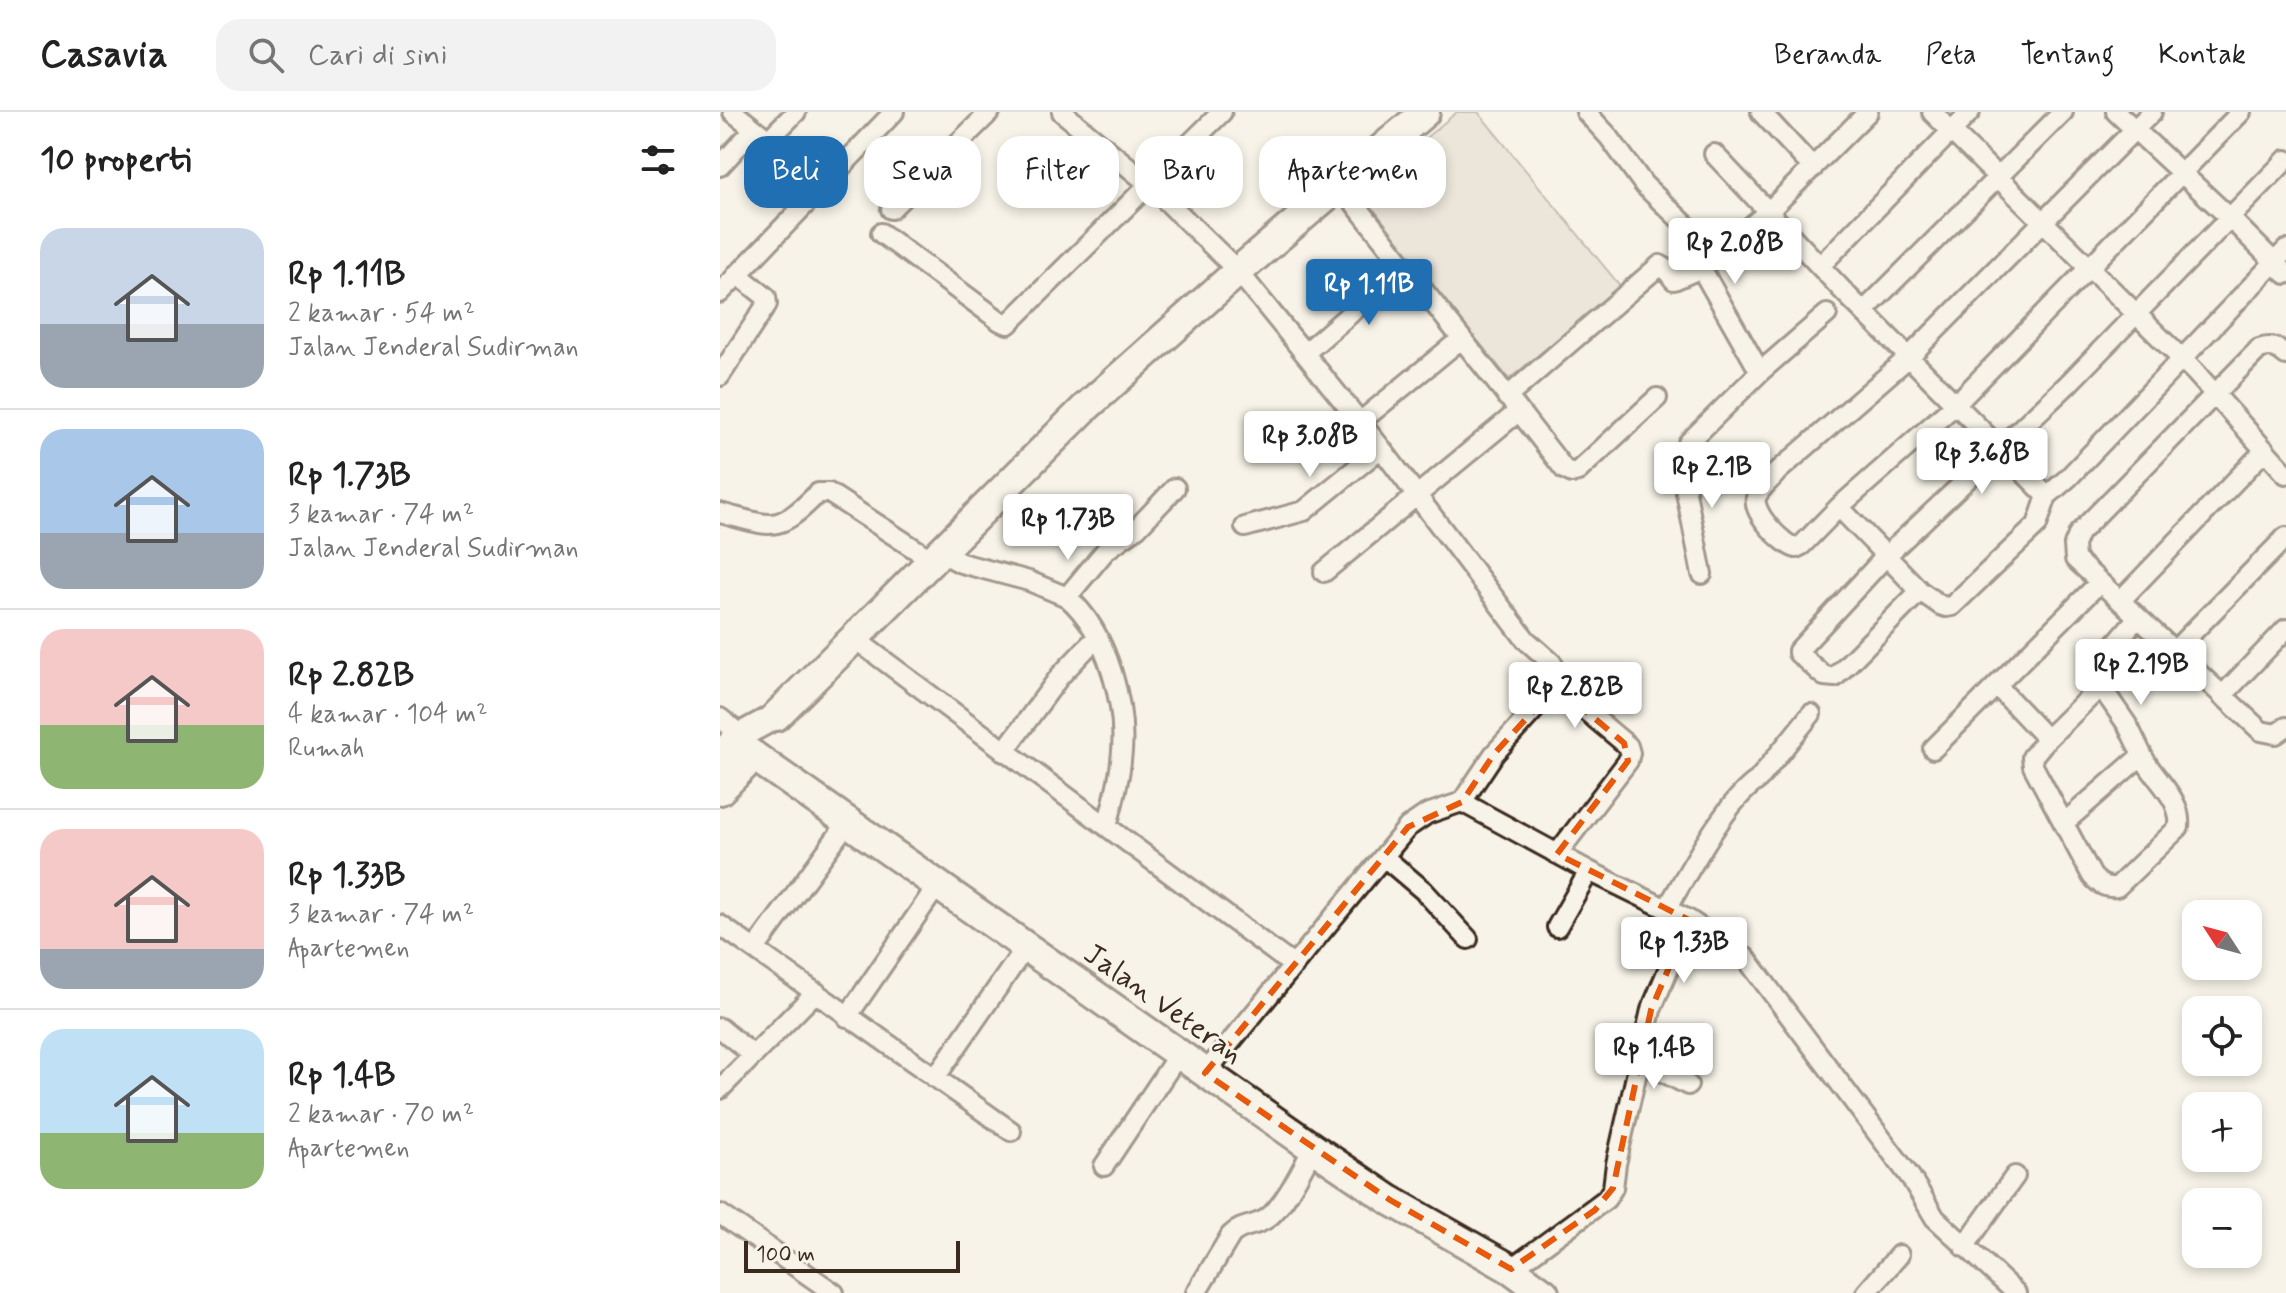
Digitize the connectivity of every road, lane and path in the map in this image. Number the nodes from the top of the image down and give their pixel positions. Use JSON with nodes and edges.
{"nodes":[{"id":1,"x":733,"y":112,"type":"edge"},
{"id":2,"x":796,"y":112,"type":"edge"},
{"id":3,"x":894,"y":112,"type":"edge"},
{"id":4,"x":990,"y":112,"type":"edge"},
{"id":5,"x":1222,"y":112,"type":"edge"},
{"id":6,"x":1425,"y":112,"type":"edge"},
{"id":7,"x":1586,"y":112,"type":"edge"},
{"id":8,"x":1761,"y":112,"type":"edge"},
{"id":9,"x":1868,"y":112,"type":"edge"},
{"id":10,"x":1932,"y":112,"type":"edge"},
{"id":11,"x":1970,"y":112,"type":"edge"},
{"id":12,"x":2063,"y":112,"type":"edge"},
{"id":13,"x":2116,"y":112,"type":"edge"},
{"id":14,"x":2152,"y":112,"type":"edge"},
{"id":15,"x":2241,"y":112,"type":"edge"},
{"id":16,"x":1072,"y":115,"type":"edge"},
{"id":17,"x":1951,"y":130,"type":"junction"},
{"id":18,"x":2135,"y":130,"type":"junction"},
{"id":19,"x":760,"y":135,"type":"junction"},
{"id":20,"x":1198,"y":136,"type":"edge"},
{"id":21,"x":1397,"y":136,"type":"edge"},
{"id":22,"x":1714,"y":154,"type":"dead end"},
{"id":23,"x":848,"y":158,"type":"edge"},
{"id":24,"x":2286,"y":160,"type":"edge"},
{"id":25,"x":720,"y":166,"type":"edge"},
{"id":26,"x":1813,"y":168,"type":"junction"},
{"id":27,"x":1135,"y":172,"type":"edge"},
{"id":28,"x":2180,"y":172,"type":"junction"},
{"id":29,"x":1998,"y":176,"type":"junction"},
{"id":30,"x":1135,"y":200,"type":"edge"},
{"id":31,"x":799,"y":208,"type":"edge"},
{"id":32,"x":1174,"y":208,"type":"edge"},
{"id":33,"x":1313,"y":208,"type":"edge"},
{"id":34,"x":1358,"y":208,"type":"edge"},
{"id":35,"x":891,"y":209,"type":"dead end"},
{"id":36,"x":1768,"y":212,"type":"junction"},
{"id":37,"x":2229,"y":217,"type":"junction"},
{"id":38,"x":2043,"y":221,"type":"junction"},
{"id":39,"x":881,"y":233,"type":"dead end"},
{"id":40,"x":1716,"y":254,"type":"junction"},
{"id":41,"x":2282,"y":262,"type":"edge"},
{"id":42,"x":1820,"y":266,"type":"junction"},
{"id":43,"x":1404,"y":267,"type":"junction"},
{"id":44,"x":2090,"y":267,"type":"junction"},
{"id":45,"x":1701,"y":268,"type":"junction"},
{"id":46,"x":1238,"y":271,"type":"junction"},
{"id":47,"x":737,"y":274,"type":"junction"},
{"id":48,"x":720,"y":293,"type":"edge"},
{"id":49,"x":1864,"y":311,"type":"junction"},
{"id":50,"x":2136,"y":313,"type":"junction"},
{"id":51,"x":1827,"y":314,"type":"dead end"},
{"id":52,"x":1461,"y":339,"type":"junction"},
{"id":53,"x":1305,"y":353,"type":"junction"},
{"id":54,"x":2286,"y":355,"type":"edge"},
{"id":55,"x":1909,"y":357,"type":"junction"},
{"id":56,"x":2182,"y":359,"type":"junction"},
{"id":57,"x":1760,"y":372,"type":"junction"},
{"id":58,"x":720,"y":376,"type":"edge"},
{"id":59,"x":2217,"y":394,"type":"junction"},
{"id":60,"x":1657,"y":398,"type":"dead end"},
{"id":61,"x":1513,"y":404,"type":"junction"},
{"id":62,"x":1956,"y":404,"type":"junction"},
{"id":63,"x":1360,"y":422,"type":"junction"},
{"id":64,"x":1381,"y":448,"type":"junction"},
{"id":65,"x":2001,"y":449,"type":"junction"},
{"id":66,"x":2265,"y":450,"type":"junction"},
{"id":67,"x":2286,"y":474,"type":"edge"},
{"id":68,"x":1175,"y":488,"type":"dead end"},
{"id":69,"x":1416,"y":495,"type":"junction"},
{"id":70,"x":2047,"y":496,"type":"junction"},
{"id":71,"x":1839,"y":507,"type":"junction"},
{"id":72,"x":720,"y":513,"type":"edge"},
{"id":73,"x":1245,"y":527,"type":"dead end"},
{"id":74,"x":2286,"y":537,"type":"edge"},
{"id":75,"x":1887,"y":555,"type":"junction"},
{"id":76,"x":936,"y":556,"type":"junction"},
{"id":77,"x":1324,"y":572,"type":"dead end"},
{"id":78,"x":1702,"y":574,"type":"dead end"},
{"id":79,"x":2099,"y":583,"type":"junction"},
{"id":80,"x":1920,"y":591,"type":"junction"},
{"id":81,"x":1067,"y":597,"type":"junction"},
{"id":82,"x":2121,"y":600,"type":"junction"},
{"id":83,"x":2138,"y":617,"type":"junction"},
{"id":84,"x":2286,"y":629,"type":"edge"},
{"id":85,"x":1097,"y":637,"type":"junction"},
{"id":86,"x":855,"y":639,"type":"junction"},
{"id":87,"x":2173,"y":652,"type":"junction"},
{"id":88,"x":1556,"y":686,"type":"junction"},
{"id":89,"x":1997,"y":686,"type":"junction"},
{"id":90,"x":2100,"y":687,"type":"junction"},
{"id":91,"x":2222,"y":696,"type":"junction"},
{"id":92,"x":1811,"y":714,"type":"dead end"},
{"id":93,"x":776,"y":716,"type":"joint"},
{"id":94,"x":2286,"y":727,"type":"edge"},
{"id":95,"x":2047,"y":739,"type":"junction"},
{"id":96,"x":734,"y":742,"type":"edge"},
{"id":97,"x":1933,"y":749,"type":"dead end"},
{"id":98,"x":1004,"y":752,"type":"junction"},
{"id":99,"x":2142,"y":755,"type":"junction"},
{"id":100,"x":720,"y":790,"type":"edge"},
{"id":101,"x":1462,"y":802,"type":"junction"},
{"id":102,"x":847,"y":823,"type":"junction"},
{"id":103,"x":2064,"y":823,"type":"junction"},
{"id":104,"x":1107,"y":827,"type":"junction"},
{"id":105,"x":1557,"y":854,"type":"junction"},
{"id":106,"x":1384,"y":857,"type":"junction"},
{"id":107,"x":1589,"y":871,"type":"junction"},
{"id":108,"x":937,"y":886,"type":"junction"},
{"id":109,"x":1666,"y":910,"type":"junction"},
{"id":110,"x":1689,"y":920,"type":"junction"},
{"id":111,"x":720,"y":925,"type":"edge"},
{"id":112,"x":1557,"y":927,"type":"dead end"},
{"id":113,"x":1468,"y":939,"type":"dead end"},
{"id":114,"x":1025,"y":948,"type":"junction"},
{"id":115,"x":755,"y":949,"type":"junction"},
{"id":116,"x":1294,"y":966,"type":"junction"},
{"id":117,"x":816,"y":992,"type":"junction"},
{"id":118,"x":847,"y":1017,"type":"junction"},
{"id":119,"x":720,"y":1028,"type":"edge"},
{"id":120,"x":753,"y":1055,"type":"junction"},
{"id":121,"x":1178,"y":1055,"type":"junction"},
{"id":122,"x":1640,"y":1060,"type":"junction"},
{"id":123,"x":1205,"y":1073,"type":"junction"},
{"id":124,"x":935,"y":1078,"type":"junction"},
{"id":125,"x":1688,"y":1085,"type":"dead end"},
{"id":126,"x":720,"y":1089,"type":"edge"},
{"id":127,"x":1011,"y":1131,"type":"dead end"},
{"id":128,"x":1313,"y":1148,"type":"junction"},
{"id":129,"x":1104,"y":1166,"type":"dead end"},
{"id":130,"x":2015,"y":1176,"type":"dead end"},
{"id":131,"x":720,"y":1214,"type":"edge"},
{"id":132,"x":1964,"y":1247,"type":"junction"},
{"id":133,"x":1899,"y":1255,"type":"dead end"},
{"id":134,"x":1511,"y":1269,"type":"junction"},
{"id":135,"x":834,"y":1293,"type":"edge"},
{"id":136,"x":1196,"y":1293,"type":"edge"},
{"id":137,"x":1544,"y":1293,"type":"edge"},
{"id":138,"x":1866,"y":1293,"type":"edge"},
{"id":139,"x":2016,"y":1293,"type":"edge"}],
"edges":[{"from":1,"to":19,"type":"street"},
{"from":2,"to":19,"type":"street"},
{"from":3,"to":23,"type":"street"},
{"from":4,"to":35,"type":"street"},
{"from":5,"to":20,"type":"street"},
{"from":6,"to":21,"type":"main road"},
{"from":7,"to":40,"type":"street"},
{"from":8,"to":26,"type":"street"},
{"from":9,"to":26,"type":"street"},
{"from":10,"to":17,"type":"street"},
{"from":11,"to":17,"type":"street"},
{"from":12,"to":29,"type":"street"},
{"from":13,"to":18,"type":"street"},
{"from":14,"to":18,"type":"street"},
{"from":15,"to":28,"type":"street"},
{"from":16,"to":27,"type":"street"},
{"from":17,"to":29,"type":"street"},
{"from":17,"to":42,"type":"street"},
{"from":18,"to":28,"type":"street"},
{"from":18,"to":38,"type":"street"},
{"from":19,"to":25,"type":"street"},
{"from":22,"to":36,"type":"street"},
{"from":24,"to":37,"type":"street"},
{"from":26,"to":36,"type":"street"},
{"from":28,"to":37,"type":"street"},
{"from":28,"to":44,"type":"street"},
{"from":29,"to":38,"type":"street"},
{"from":29,"to":49,"type":"street"},
{"from":30,"to":39,"type":"street"},
{"from":31,"to":47,"type":"street"},
{"from":32,"to":46,"type":"street"},
{"from":33,"to":46,"type":"main road"},
{"from":34,"to":43,"type":"street"},
{"from":36,"to":40,"type":"street"},
{"from":36,"to":42,"type":"street"},
{"from":37,"to":41,"type":"street"},
{"from":37,"to":50,"type":"street"},
{"from":38,"to":44,"type":"street"},
{"from":38,"to":55,"type":"street"},
{"from":40,"to":45,"type":"street"},
{"from":41,"to":56,"type":"street"},
{"from":42,"to":49,"type":"street"},
{"from":43,"to":52,"type":"street"},
{"from":43,"to":53,"type":"street"},
{"from":44,"to":50,"type":"street"},
{"from":44,"to":62,"type":"street"},
{"from":45,"to":57,"type":"street"},
{"from":45,"to":61,"type":"street"},
{"from":46,"to":53,"type":"street"},
{"from":46,"to":76,"type":"main road"},
{"from":47,"to":48,"type":"street"},
{"from":47,"to":58,"type":"street"},
{"from":49,"to":55,"type":"street"},
{"from":50,"to":56,"type":"street"},
{"from":50,"to":65,"type":"street"},
{"from":51,"to":57,"type":"street"},
{"from":52,"to":61,"type":"street"},
{"from":52,"to":63,"type":"street"},
{"from":53,"to":63,"type":"street"},
{"from":54,"to":59,"type":"street"},
{"from":55,"to":62,"type":"street"},
{"from":55,"to":71,"type":"street"},
{"from":56,"to":59,"type":"street"},
{"from":56,"to":70,"type":"street"},
{"from":57,"to":78,"type":"street"},
{"from":59,"to":66,"type":"street"},
{"from":59,"to":79,"type":"street"},
{"from":60,"to":61,"type":"street"},
{"from":61,"to":69,"type":"street"},
{"from":62,"to":65,"type":"street"},
{"from":62,"to":71,"type":"street"},
{"from":63,"to":64,"type":"street"},
{"from":64,"to":69,"type":"street"},
{"from":64,"to":73,"type":"street"},
{"from":65,"to":70,"type":"street"},
{"from":65,"to":75,"type":"street"},
{"from":66,"to":67,"type":"street"},
{"from":66,"to":82,"type":"street"},
{"from":68,"to":81,"type":"street"},
{"from":69,"to":77,"type":"street"},
{"from":69,"to":88,"type":"street"},
{"from":70,"to":80,"type":"street"},
{"from":71,"to":75,"type":"street"},
{"from":72,"to":76,"type":"street"},
{"from":74,"to":87,"type":"street"},
{"from":75,"to":80,"type":"street"},
{"from":75,"to":80,"type":"street"},
{"from":76,"to":81,"type":"street"},
{"from":76,"to":86,"type":"main road"},
{"from":79,"to":82,"type":"street"},
{"from":79,"to":89,"type":"street"},
{"from":81,"to":85,"type":"street"},
{"from":82,"to":83,"type":"street"},
{"from":83,"to":87,"type":"street"},
{"from":83,"to":90,"type":"street"},
{"from":84,"to":91,"type":"street"},
{"from":85,"to":98,"type":"street"},
{"from":85,"to":104,"type":"street"},
{"from":86,"to":93,"type":"main road"},
{"from":86,"to":98,"type":"street"},
{"from":87,"to":91,"type":"street"},
{"from":88,"to":101,"type":"street"},
{"from":88,"to":105,"type":"street"},
{"from":89,"to":95,"type":"street"},
{"from":89,"to":97,"type":"street"},
{"from":90,"to":95,"type":"street"},
{"from":90,"to":99,"type":"street"},
{"from":91,"to":94,"type":"street"},
{"from":92,"to":109,"type":"street"},
{"from":93,"to":96,"type":"main road"},
{"from":95,"to":103,"type":"street"},
{"from":96,"to":100,"type":"main road"},
{"from":96,"to":102,"type":"main road","name":"Jalan Veteran"},
{"from":98,"to":104,"type":"street"},
{"from":99,"to":103,"type":"street"},
{"from":99,"to":103,"type":"street"},
{"from":101,"to":105,"type":"street"},
{"from":101,"to":106,"type":"street"},
{"from":102,"to":108,"type":"main road","name":"Jalan Veteran"},
{"from":102,"to":115,"type":"street"},
{"from":104,"to":116,"type":"street"},
{"from":105,"to":107,"type":"street"},
{"from":106,"to":113,"type":"street"},
{"from":106,"to":116,"type":"street"},
{"from":107,"to":109,"type":"street"},
{"from":107,"to":112,"type":"street"},
{"from":108,"to":114,"type":"main road","name":"Jalan Veteran"},
{"from":108,"to":118,"type":"street"},
{"from":109,"to":110,"type":"street"},
{"from":110,"to":122,"type":"street"},
{"from":110,"to":132,"type":"street"},
{"from":111,"to":115,"type":"street"},
{"from":114,"to":121,"type":"main road","name":"Jalan Veteran"},
{"from":114,"to":124,"type":"street"},
{"from":115,"to":117,"type":"street"},
{"from":116,"to":123,"type":"street"},
{"from":117,"to":118,"type":"street"},
{"from":117,"to":120,"type":"street"},
{"from":118,"to":124,"type":"street"},
{"from":119,"to":120,"type":"street"},
{"from":120,"to":126,"type":"street"},
{"from":121,"to":123,"type":"main road","name":"Jalan Veteran"},
{"from":121,"to":129,"type":"street"},
{"from":122,"to":125,"type":"street"},
{"from":122,"to":134,"type":"street"},
{"from":123,"to":128,"type":"main road","name":"Jalan Veteran"},
{"from":124,"to":127,"type":"street"},
{"from":128,"to":134,"type":"main road","name":"Jalan Veteran"},
{"from":128,"to":136,"type":"street"},
{"from":130,"to":132,"type":"street"},
{"from":131,"to":135,"type":"street"},
{"from":132,"to":139,"type":"street"},
{"from":133,"to":138,"type":"street"},
{"from":134,"to":137,"type":"main road","name":"Jalan Veteran"}]}
